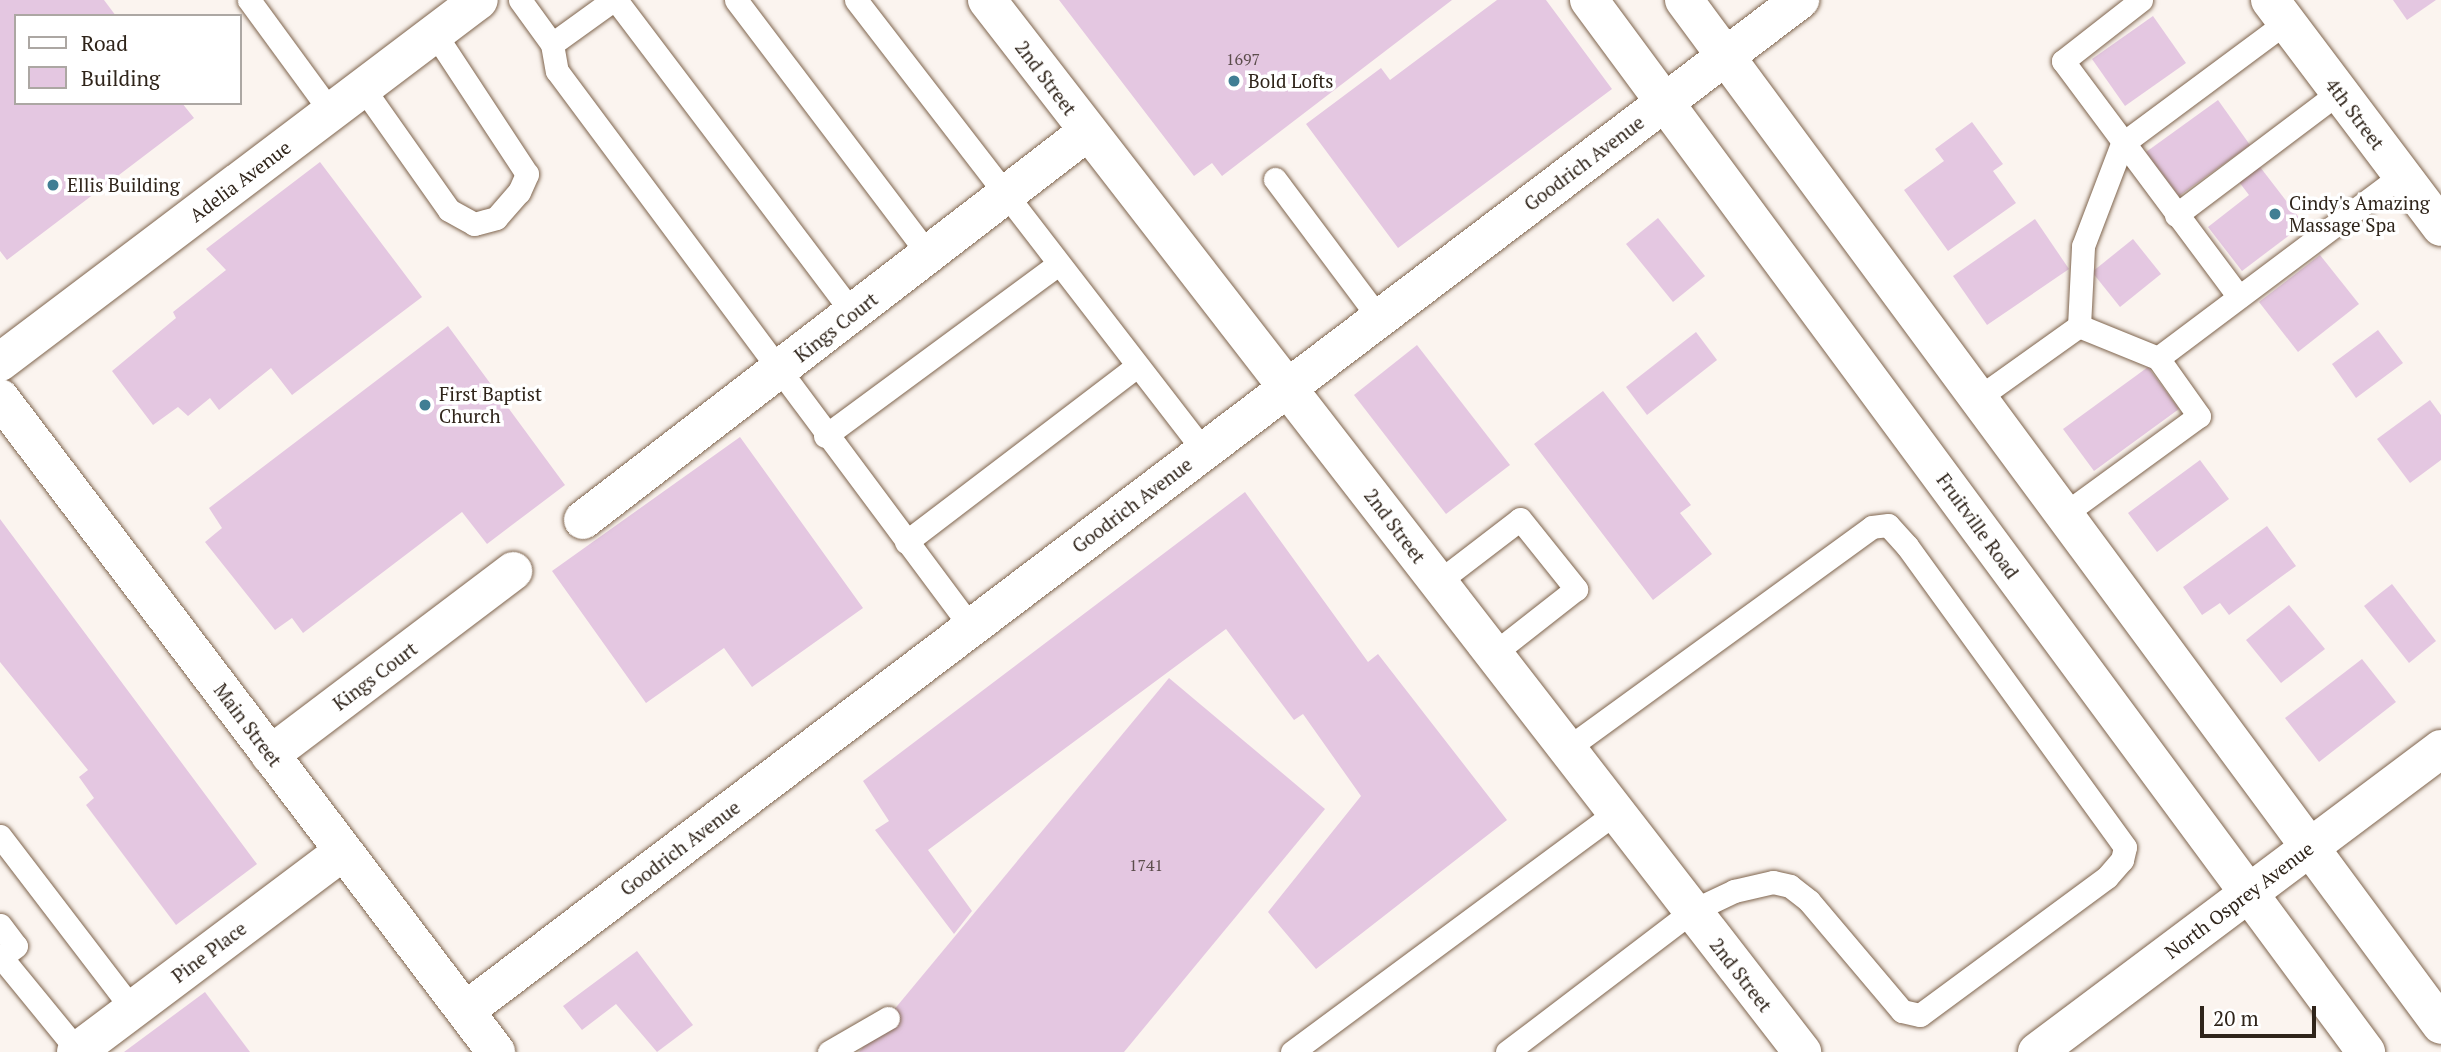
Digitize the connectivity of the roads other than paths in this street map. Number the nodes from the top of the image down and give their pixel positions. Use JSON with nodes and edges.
{"nodes":[{"id":1,"x":250,"y":0,"type":"edge"},
{"id":2,"x":479,"y":0,"type":"edge"},
{"id":3,"x":520,"y":0,"type":"edge"},
{"id":4,"x":614,"y":0,"type":"edge"},
{"id":5,"x":736,"y":0,"type":"edge"},
{"id":6,"x":856,"y":0,"type":"edge"},
{"id":7,"x":987,"y":0,"type":"edge"},
{"id":8,"x":1589,"y":0,"type":"edge"},
{"id":9,"x":1684,"y":0,"type":"edge"},
{"id":10,"x":1800,"y":0,"type":"edge"},
{"id":11,"x":2141,"y":0,"type":"edge"},
{"id":12,"x":2278,"y":11,"type":"edge"},
{"id":13,"x":435,"y":34,"type":"junction"},
{"id":14,"x":552,"y":44,"type":"junction"},
{"id":15,"x":1726,"y":57,"type":"junction"},
{"id":16,"x":363,"y":88,"type":"junction"},
{"id":17,"x":2339,"y":93,"type":"junction"},
{"id":18,"x":1665,"y":102,"type":"junction"},
{"id":19,"x":331,"y":112,"type":"junction"},
{"id":20,"x":1087,"y":132,"type":"junction"},
{"id":21,"x":2122,"y":144,"type":"junction"},
{"id":22,"x":2402,"y":176,"type":"junction"},
{"id":23,"x":1275,"y":180,"type":"dead end"},
{"id":24,"x":1007,"y":195,"type":"junction"},
{"id":25,"x":2176,"y":215,"type":"junction"},
{"id":26,"x":2441,"y":227,"type":"edge"},
{"id":27,"x":929,"y":255,"type":"junction"},
{"id":28,"x":1058,"y":264,"type":"junction"},
{"id":29,"x":2239,"y":297,"type":"junction"},
{"id":30,"x":853,"y":313,"type":"junction"},
{"id":31,"x":1379,"y":318,"type":"junction"},
{"id":32,"x":2079,"y":326,"type":"junction"},
{"id":33,"x":2158,"y":358,"type":"junction"},
{"id":34,"x":0,"y":362,"type":"edge"},
{"id":35,"x":1136,"y":367,"type":"junction"},
{"id":36,"x":777,"y":372,"type":"junction"},
{"id":37,"x":1289,"y":388,"type":"junction"},
{"id":38,"x":0,"y":398,"type":"edge"},
{"id":39,"x":1978,"y":398,"type":"junction"},
{"id":40,"x":825,"y":436,"type":"junction"},
{"id":41,"x":1204,"y":451,"type":"junction"},
{"id":42,"x":2063,"y":515,"type":"junction"},
{"id":43,"x":583,"y":520,"type":"dead end"},
{"id":44,"x":906,"y":542,"type":"junction"},
{"id":45,"x":513,"y":571,"type":"dead end"},
{"id":46,"x":1438,"y":583,"type":"junction"},
{"id":47,"x":971,"y":626,"type":"junction"},
{"id":48,"x":1493,"y":654,"type":"junction"},
{"id":49,"x":1566,"y":749,"type":"junction"},
{"id":50,"x":2441,"y":749,"type":"edge"},
{"id":51,"x":270,"y":755,"type":"junction"},
{"id":52,"x":1615,"y":813,"type":"junction"},
{"id":53,"x":0,"y":836,"type":"edge"},
{"id":54,"x":2309,"y":847,"type":"junction"},
{"id":55,"x":342,"y":852,"type":"junction"},
{"id":56,"x":2249,"y":892,"type":"junction"},
{"id":57,"x":1692,"y":911,"type":"junction"},
{"id":58,"x":0,"y":925,"type":"edge"},
{"id":59,"x":1,"y":958,"type":"edge"},
{"id":60,"x":133,"y":1010,"type":"junction"},
{"id":61,"x":464,"y":1011,"type":"junction"},
{"id":62,"x":888,"y":1017,"type":"dead end"},
{"id":63,"x":2441,"y":1025,"type":"edge"},
{"id":64,"x":77,"y":1051,"type":"edge"},
{"id":65,"x":496,"y":1052,"type":"edge"},
{"id":66,"x":830,"y":1052,"type":"edge"},
{"id":67,"x":1292,"y":1052,"type":"edge"},
{"id":68,"x":1507,"y":1052,"type":"edge"},
{"id":69,"x":1802,"y":1052,"type":"edge"},
{"id":70,"x":2037,"y":1052,"type":"edge"},
{"id":71,"x":2366,"y":1052,"type":"edge"}],
"edges":[{"from":1,"to":19,"type":"lane"},
{"from":2,"to":13,"type":"street","name":"Adelia Avenue"},
{"from":3,"to":14,"type":"lane"},
{"from":4,"to":14,"type":"lane"},
{"from":4,"to":30,"type":"lane"},
{"from":5,"to":27,"type":"lane"},
{"from":6,"to":24,"type":"lane"},
{"from":7,"to":20,"type":"street","name":"2nd Street"},
{"from":8,"to":18,"type":"street","name":"Fruitville Road"},
{"from":9,"to":15,"type":"street"},
{"from":10,"to":15,"type":"street","name":"Goodrich Avenue"},
{"from":11,"to":21,"type":"lane"},
{"from":12,"to":17,"type":"street","name":"4th Street"},
{"from":12,"to":21,"type":"lane"},
{"from":13,"to":16,"type":"street","name":"Adelia Avenue"},
{"from":13,"to":16,"type":"lane"},
{"from":14,"to":36,"type":"lane"},
{"from":15,"to":18,"type":"street","name":"Goodrich Avenue"},
{"from":15,"to":39,"type":"street"},
{"from":16,"to":19,"type":"street","name":"Adelia Avenue"},
{"from":17,"to":22,"type":"street","name":"4th Street"},
{"from":17,"to":25,"type":"lane"},
{"from":18,"to":31,"type":"street","name":"Goodrich Avenue"},
{"from":18,"to":56,"type":"street","name":"Fruitville Road"},
{"from":19,"to":34,"type":"street","name":"Adelia Avenue"},
{"from":20,"to":24,"type":"street","name":"Kings Court"},
{"from":20,"to":37,"type":"street","name":"2nd Street"},
{"from":21,"to":25,"type":"lane"},
{"from":21,"to":32,"type":"lane"},
{"from":22,"to":26,"type":"street","name":"4th Street"},
{"from":22,"to":29,"type":"lane"},
{"from":23,"to":31,"type":"lane"},
{"from":24,"to":27,"type":"street","name":"Kings Court"},
{"from":24,"to":28,"type":"lane"},
{"from":25,"to":29,"type":"lane"},
{"from":27,"to":30,"type":"street","name":"Kings Court"},
{"from":28,"to":35,"type":"lane"},
{"from":28,"to":40,"type":"lane"},
{"from":29,"to":33,"type":"lane"},
{"from":30,"to":36,"type":"street","name":"Kings Court"},
{"from":31,"to":37,"type":"street","name":"Goodrich Avenue"},
{"from":32,"to":33,"type":"lane"},
{"from":32,"to":39,"type":"lane"},
{"from":33,"to":42,"type":"lane"},
{"from":35,"to":41,"type":"lane"},
{"from":35,"to":44,"type":"lane"},
{"from":36,"to":40,"type":"lane"},
{"from":36,"to":43,"type":"street","name":"Kings Court"},
{"from":37,"to":41,"type":"street","name":"Goodrich Avenue"},
{"from":37,"to":46,"type":"street","name":"2nd Street"},
{"from":38,"to":51,"type":"street","name":"Main Street"},
{"from":39,"to":42,"type":"street"},
{"from":40,"to":44,"type":"lane"},
{"from":41,"to":47,"type":"street","name":"Goodrich Avenue"},
{"from":42,"to":54,"type":"street"},
{"from":44,"to":47,"type":"lane"},
{"from":45,"to":51,"type":"street","name":"Kings Court"},
{"from":46,"to":48,"type":"street","name":"2nd Street"},
{"from":46,"to":48,"type":"lane"},
{"from":47,"to":61,"type":"street","name":"Goodrich Avenue"},
{"from":48,"to":49,"type":"street","name":"2nd Street"},
{"from":49,"to":52,"type":"street","name":"2nd Street"},
{"from":49,"to":57,"type":"lane"},
{"from":50,"to":54,"type":"street","name":"North Osprey Avenue"},
{"from":51,"to":55,"type":"street","name":"Main Street"},
{"from":52,"to":57,"type":"street","name":"2nd Street"},
{"from":52,"to":67,"type":"lane"},
{"from":53,"to":60,"type":"lane"},
{"from":54,"to":56,"type":"street","name":"North Osprey Avenue"},
{"from":54,"to":63,"type":"street"},
{"from":55,"to":60,"type":"street","name":"Pine Place"},
{"from":55,"to":61,"type":"street","name":"Main Street"},
{"from":56,"to":70,"type":"street","name":"North Osprey Avenue"},
{"from":56,"to":71,"type":"street","name":"Fruitville Road"},
{"from":57,"to":68,"type":"lane"},
{"from":57,"to":69,"type":"street","name":"2nd Street"},
{"from":58,"to":59,"type":"lane"},
{"from":59,"to":64,"type":"lane"},
{"from":60,"to":64,"type":"street","name":"Pine Place"},
{"from":61,"to":65,"type":"street","name":"Main Street"},
{"from":62,"to":66,"type":"lane"}]}
